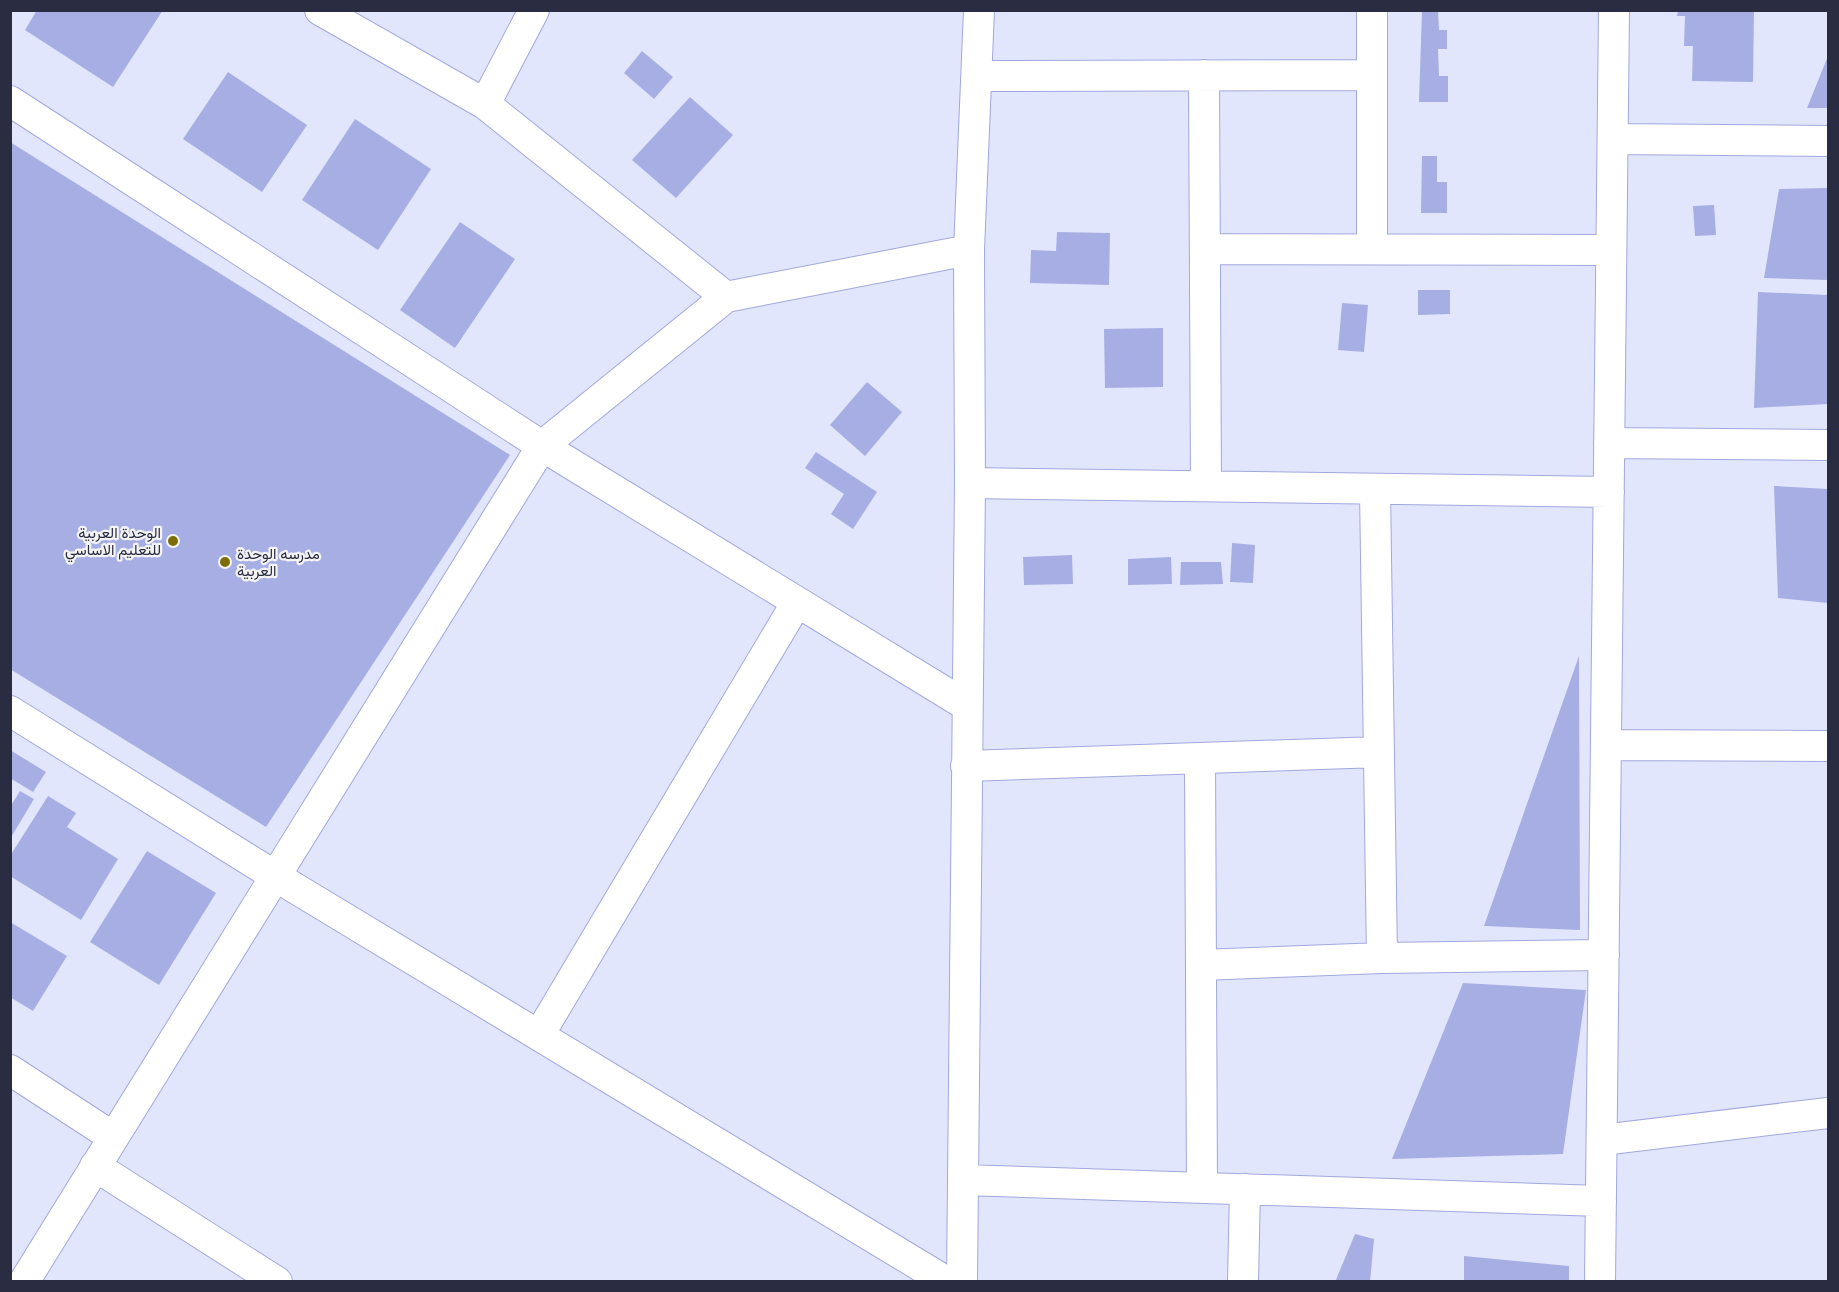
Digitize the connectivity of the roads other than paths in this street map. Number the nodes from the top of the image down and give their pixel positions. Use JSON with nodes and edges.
{"nodes":[{"id":1,"x":320,"y":10,"type":"edge"},
{"id":2,"x":534,"y":10,"type":"edge"},
{"id":3,"x":979,"y":10,"type":"edge"},
{"id":4,"x":1372,"y":10,"type":"edge"},
{"id":5,"x":1614,"y":10,"type":"edge"},
{"id":6,"x":1204,"y":75,"type":"junction"},
{"id":7,"x":1372,"y":75,"type":"junction"},
{"id":8,"x":978,"y":76,"type":"junction"},
{"id":9,"x":10,"y":101,"type":"edge"},
{"id":10,"x":485,"y":104,"type":"junction"},
{"id":11,"x":1612,"y":139,"type":"junction"},
{"id":12,"x":1828,"y":141,"type":"edge"},
{"id":13,"x":1205,"y":249,"type":"junction"},
{"id":14,"x":1371,"y":249,"type":"junction"},
{"id":15,"x":969,"y":250,"type":"junction"},
{"id":16,"x":1611,"y":250,"type":"junction"},
{"id":17,"x":726,"y":297,"type":"junction"},
{"id":18,"x":1609,"y":443,"type":"junction"},
{"id":19,"x":1828,"y":445,"type":"edge"},
{"id":20,"x":542,"y":446,"type":"junction"},
{"id":21,"x":970,"y":483,"type":"junction"},
{"id":22,"x":1206,"y":486,"type":"junction"},
{"id":23,"x":1375,"y":489,"type":"junction"},
{"id":24,"x":1609,"y":492,"type":"junction"},
{"id":25,"x":797,"y":602,"type":"junction"},
{"id":26,"x":966,"y":705,"type":"junction"},
{"id":27,"x":10,"y":711,"type":"edge"},
{"id":28,"x":1606,"y":745,"type":"junction"},
{"id":29,"x":1828,"y":746,"type":"edge"},
{"id":30,"x":1379,"y":752,"type":"junction"},
{"id":31,"x":1200,"y":758,"type":"junction"},
{"id":32,"x":966,"y":766,"type":"junction"},
{"id":33,"x":275,"y":876,"type":"junction"},
{"id":34,"x":1604,"y":955,"type":"junction"},
{"id":35,"x":1382,"y":958,"type":"junction"},
{"id":36,"x":1201,"y":965,"type":"junction"},
{"id":37,"x":539,"y":1035,"type":"junction"},
{"id":38,"x":10,"y":1070,"type":"edge"},
{"id":39,"x":1828,"y":1113,"type":"edge"},
{"id":40,"x":113,"y":1137,"type":"junction"},
{"id":41,"x":1602,"y":1140,"type":"junction"},
{"id":42,"x":95,"y":1166,"type":"junction"},
{"id":43,"x":963,"y":1180,"type":"junction"},
{"id":44,"x":1202,"y":1188,"type":"junction"},
{"id":45,"x":1245,"y":1189,"type":"junction"},
{"id":46,"x":1601,"y":1201,"type":"junction"},
{"id":47,"x":24,"y":1281,"type":"edge"},
{"id":48,"x":277,"y":1281,"type":"edge"},
{"id":49,"x":946,"y":1281,"type":"edge"},
{"id":50,"x":962,"y":1281,"type":"edge"},
{"id":51,"x":1243,"y":1281,"type":"edge"},
{"id":52,"x":1600,"y":1281,"type":"edge"}],
"edges":[{"from":1,"to":10,"type":"street"},
{"from":2,"to":10,"type":"street"},
{"from":3,"to":8,"type":"street"},
{"from":4,"to":7,"type":"street"},
{"from":5,"to":11,"type":"street"},
{"from":6,"to":7,"type":"street"},
{"from":6,"to":8,"type":"street"},
{"from":6,"to":13,"type":"street"},
{"from":7,"to":14,"type":"street"},
{"from":8,"to":15,"type":"street"},
{"from":9,"to":20,"type":"street"},
{"from":10,"to":17,"type":"street"},
{"from":11,"to":12,"type":"street"},
{"from":11,"to":16,"type":"street"},
{"from":13,"to":14,"type":"street"},
{"from":13,"to":22,"type":"street"},
{"from":14,"to":16,"type":"street"},
{"from":15,"to":17,"type":"street"},
{"from":15,"to":21,"type":"street"},
{"from":16,"to":18,"type":"street"},
{"from":17,"to":20,"type":"street"},
{"from":18,"to":19,"type":"street"},
{"from":18,"to":24,"type":"street"},
{"from":20,"to":25,"type":"street"},
{"from":20,"to":33,"type":"street"},
{"from":21,"to":22,"type":"street"},
{"from":21,"to":26,"type":"street"},
{"from":22,"to":23,"type":"street"},
{"from":23,"to":24,"type":"street"},
{"from":23,"to":30,"type":"street"},
{"from":24,"to":28,"type":"street"},
{"from":25,"to":26,"type":"street"},
{"from":25,"to":37,"type":"street"},
{"from":26,"to":32,"type":"street"},
{"from":27,"to":33,"type":"street"},
{"from":28,"to":29,"type":"street"},
{"from":28,"to":34,"type":"street"},
{"from":30,"to":31,"type":"street"},
{"from":30,"to":35,"type":"street"},
{"from":31,"to":32,"type":"street"},
{"from":31,"to":36,"type":"street"},
{"from":32,"to":43,"type":"street"},
{"from":33,"to":37,"type":"street"},
{"from":33,"to":40,"type":"street"},
{"from":34,"to":35,"type":"street"},
{"from":34,"to":41,"type":"street"},
{"from":35,"to":36,"type":"street"},
{"from":36,"to":44,"type":"street"},
{"from":37,"to":49,"type":"street"},
{"from":38,"to":40,"type":"street"},
{"from":39,"to":41,"type":"street"},
{"from":40,"to":42,"type":"street"},
{"from":41,"to":46,"type":"street"},
{"from":42,"to":47,"type":"street"},
{"from":42,"to":48,"type":"street"},
{"from":43,"to":44,"type":"street"},
{"from":43,"to":50,"type":"street"},
{"from":44,"to":45,"type":"street"},
{"from":45,"to":46,"type":"street"},
{"from":45,"to":51,"type":"street"},
{"from":46,"to":52,"type":"street"}]}
